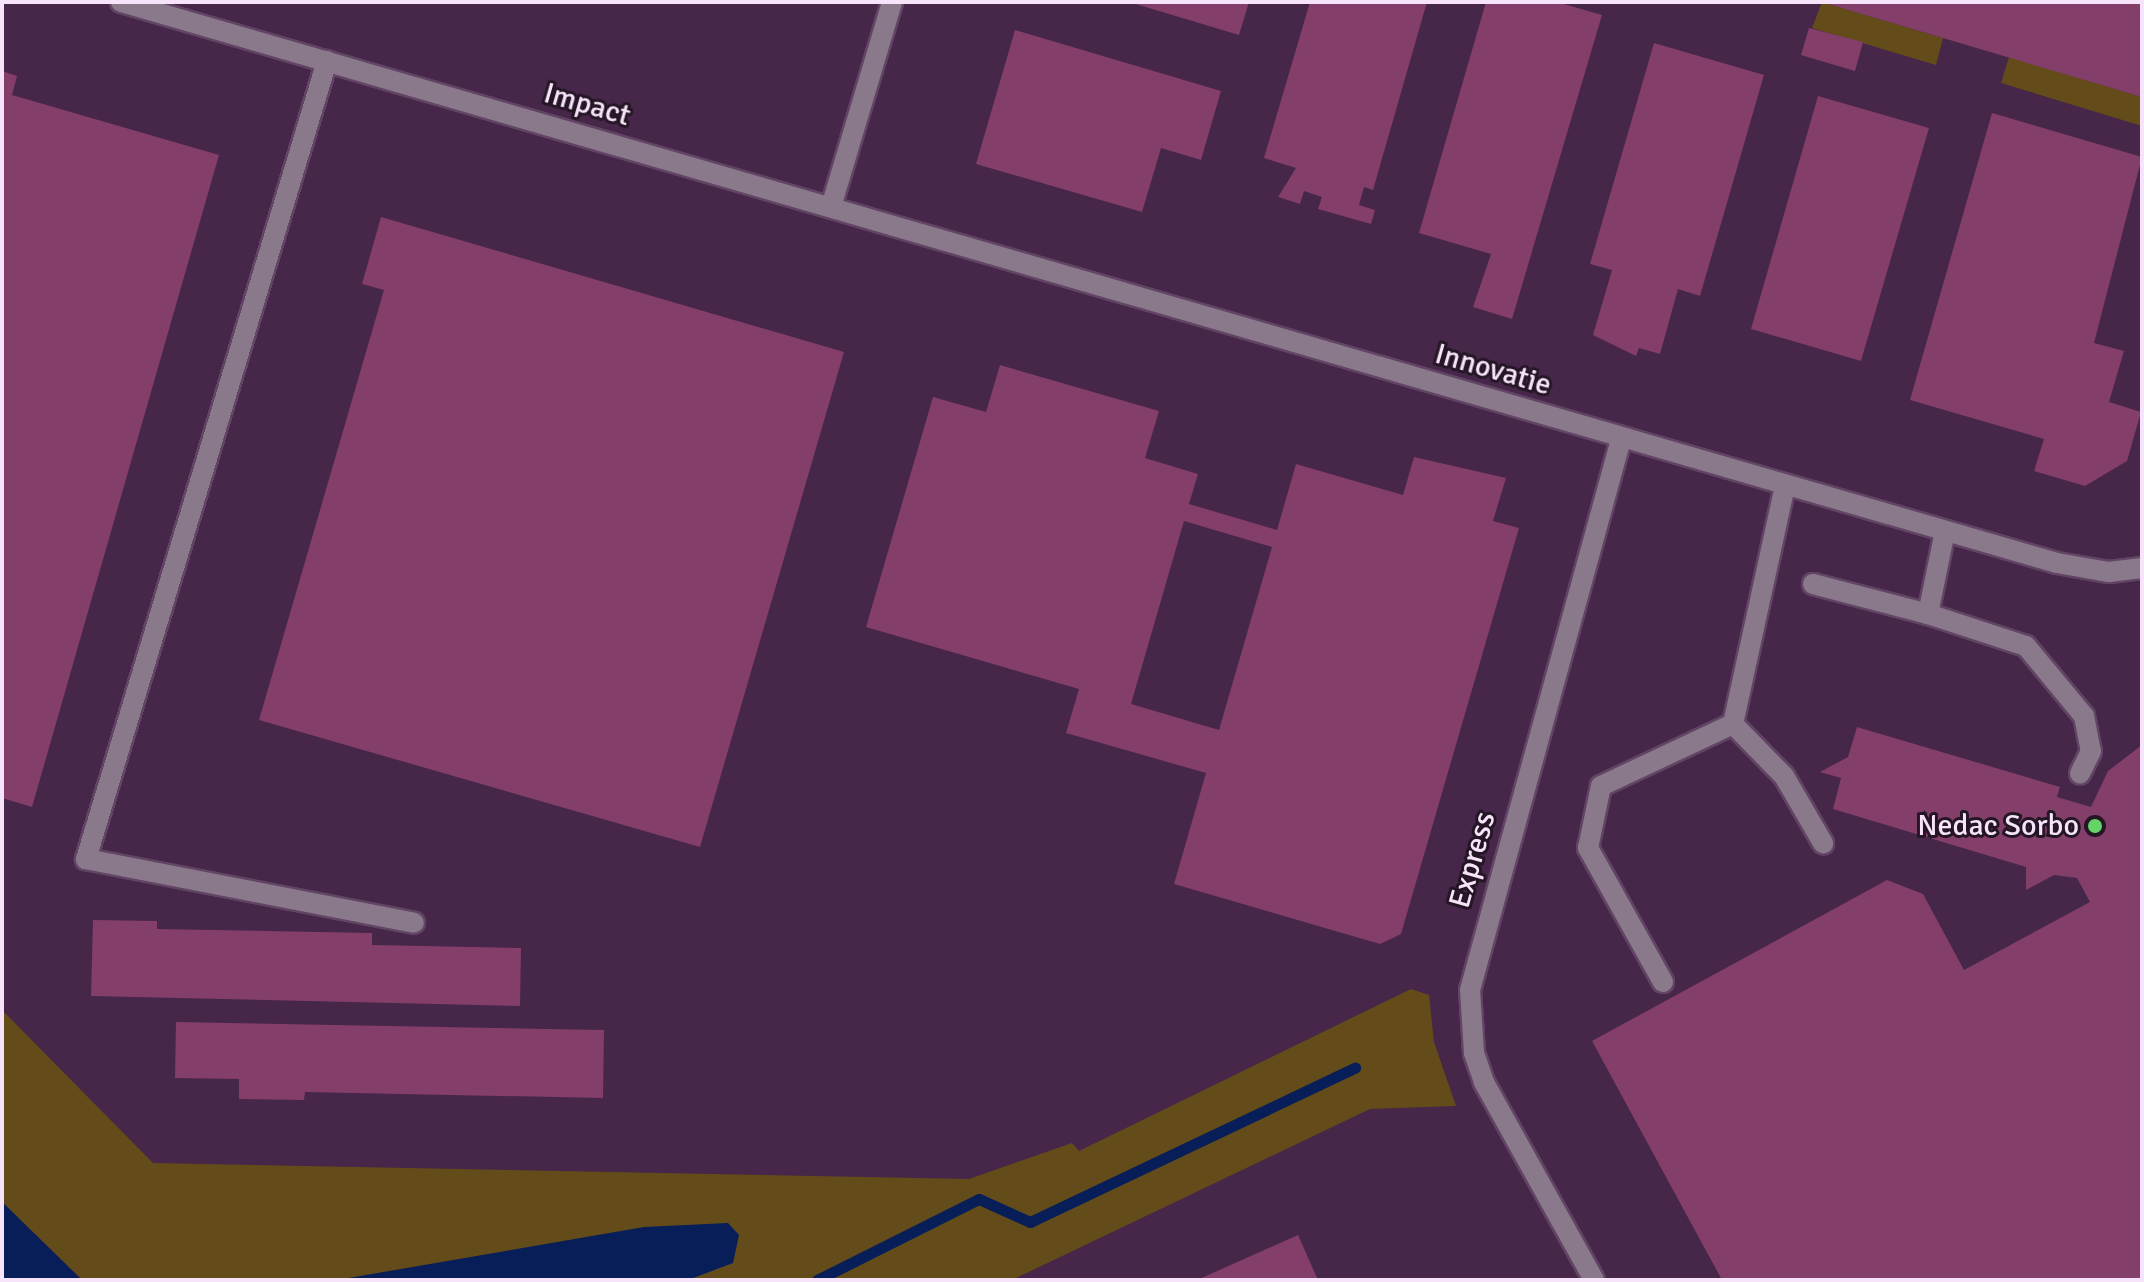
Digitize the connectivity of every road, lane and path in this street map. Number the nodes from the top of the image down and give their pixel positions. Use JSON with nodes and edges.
{"nodes":[{"id":1,"x":121,"y":2,"type":"edge"},
{"id":2,"x":892,"y":2,"type":"edge"},
{"id":3,"x":327,"y":61,"type":"junction"},
{"id":4,"x":831,"y":207,"type":"junction"},
{"id":5,"x":1621,"y":439,"type":"junction"},
{"id":6,"x":1785,"y":485,"type":"junction"},
{"id":7,"x":1945,"y":531,"type":"junction"},
{"id":8,"x":2142,"y":568,"type":"edge"},
{"id":9,"x":1813,"y":584,"type":"dead end"},
{"id":10,"x":1928,"y":614,"type":"junction"},
{"id":11,"x":1733,"y":724,"type":"junction"},
{"id":12,"x":2080,"y":774,"type":"dead end"},
{"id":13,"x":1823,"y":843,"type":"dead end"},
{"id":14,"x":414,"y":923,"type":"dead end"},
{"id":15,"x":1663,"y":982,"type":"dead end"},
{"id":16,"x":1594,"y":1280,"type":"edge"}],
"edges":[{"from":1,"to":3,"type":"street","name":"Impact"},
{"from":2,"to":4,"type":"street"},
{"from":3,"to":4,"type":"street","name":"Impact"},
{"from":3,"to":14,"type":"street"},
{"from":4,"to":5,"type":"street","name":"Innovatie"},
{"from":5,"to":6,"type":"street","name":"Innovatie"},
{"from":5,"to":16,"type":"street","name":"Express"},
{"from":6,"to":7,"type":"street","name":"Innovatie"},
{"from":6,"to":11,"type":"street"},
{"from":7,"to":8,"type":"street","name":"Innovatie"},
{"from":7,"to":10,"type":"street"},
{"from":9,"to":10,"type":"street"},
{"from":10,"to":12,"type":"street"},
{"from":11,"to":13,"type":"street"},
{"from":11,"to":15,"type":"street"}]}
